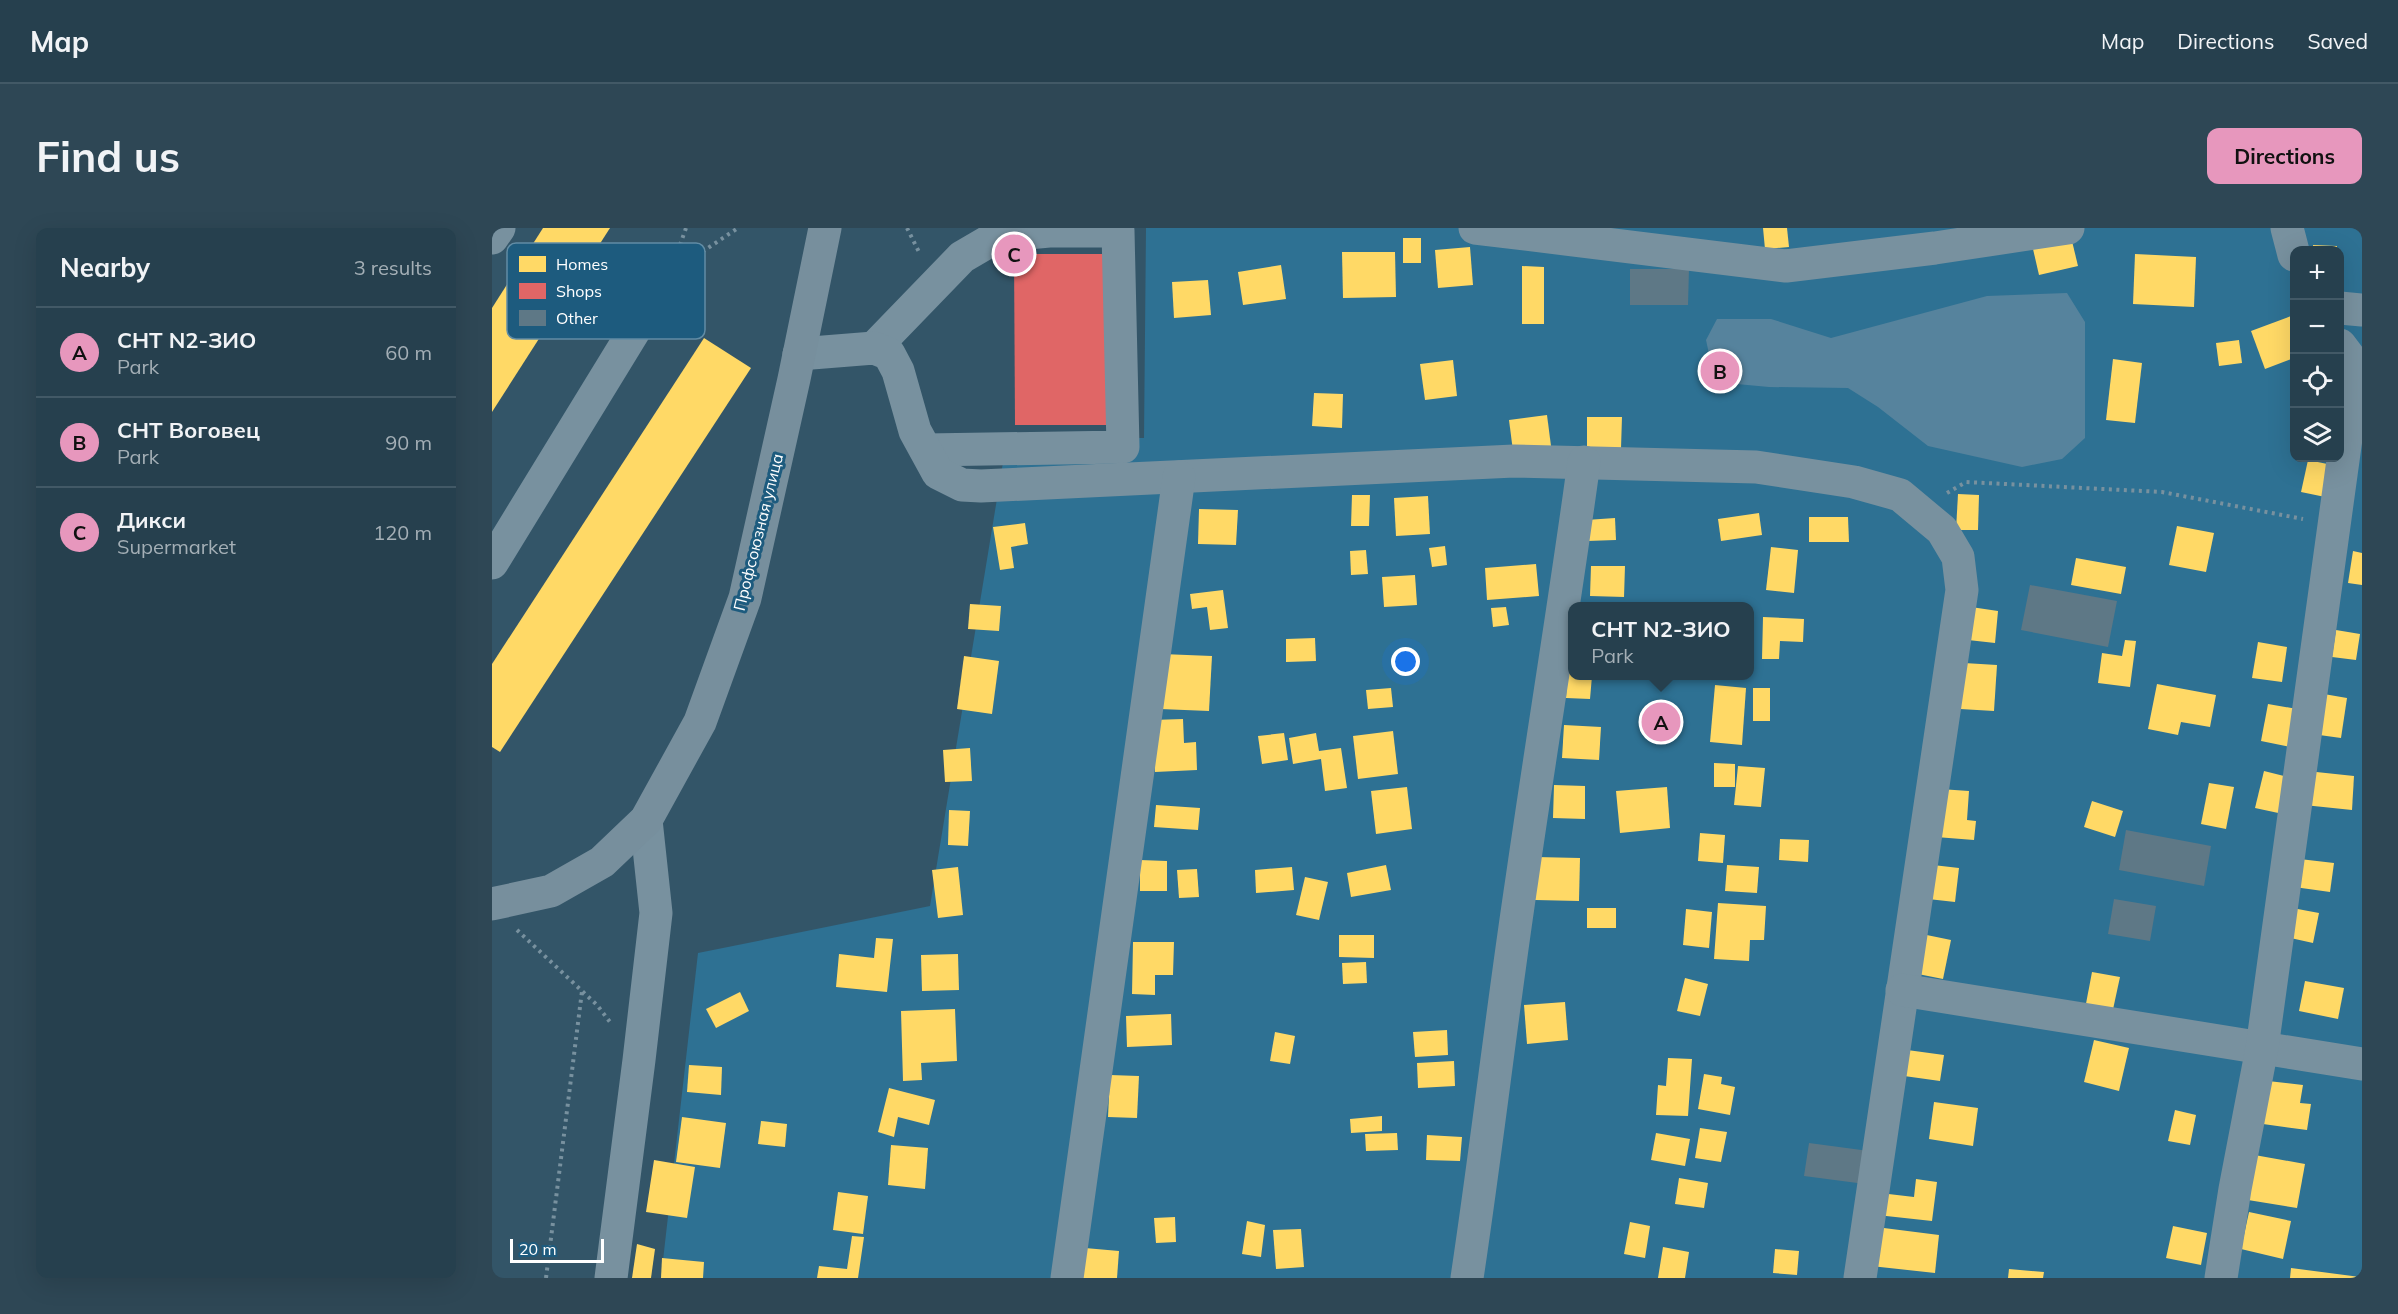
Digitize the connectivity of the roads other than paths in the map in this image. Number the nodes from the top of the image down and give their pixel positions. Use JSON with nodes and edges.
{"nodes":[{"id":1,"x":499,"y":228,"type":"edge"},
{"id":2,"x":825,"y":228,"type":"edge"},
{"id":3,"x":1475,"y":228,"type":"edge"},
{"id":4,"x":2068,"y":228,"type":"edge"},
{"id":5,"x":2287,"y":228,"type":"edge"},
{"id":6,"x":492,"y":238,"type":"edge"},
{"id":7,"x":2292,"y":246,"type":"edge"},
{"id":8,"x":2344,"y":308,"type":"edge"},
{"id":9,"x":2362,"y":310,"type":"edge"},
{"id":10,"x":629,"y":339,"type":"edge"},
{"id":11,"x":874,"y":348,"type":"junction"},
{"id":12,"x":2344,"y":350,"type":"edge"},
{"id":13,"x":799,"y":354,"type":"junction"},
{"id":14,"x":926,"y":450,"type":"junction"},
{"id":15,"x":1584,"y":462,"type":"junction"},
{"id":16,"x":1179,"y":477,"type":"junction"},
{"id":17,"x":492,"y":563,"type":"edge"},
{"id":18,"x":646,"y":820,"type":"junction"},
{"id":19,"x":501,"y":914,"type":"edge"},
{"id":20,"x":1902,"y":990,"type":"junction"},
{"id":21,"x":2262,"y":1048,"type":"junction"},
{"id":22,"x":2362,"y":1064,"type":"edge"},
{"id":23,"x":611,"y":1278,"type":"edge"},
{"id":24,"x":1067,"y":1278,"type":"edge"},
{"id":25,"x":1467,"y":1278,"type":"edge"},
{"id":26,"x":1860,"y":1278,"type":"edge"},
{"id":27,"x":2221,"y":1278,"type":"edge"}],
"edges":[{"from":1,"to":6,"type":"street"},
{"from":2,"to":13,"type":"main road","name":"Профсоюзная улица"},
{"from":3,"to":4,"type":"street"},
{"from":5,"to":7,"type":"street"},
{"from":8,"to":9,"type":"street"},
{"from":10,"to":17,"type":"street"},
{"from":11,"to":13,"type":"street"},
{"from":11,"to":14,"type":"street"},
{"from":11,"to":14,"type":"street"},
{"from":12,"to":21,"type":"street"},
{"from":13,"to":18,"type":"main road","name":"Профсоюзная улица"},
{"from":14,"to":16,"type":"street"},
{"from":15,"to":16,"type":"street"},
{"from":15,"to":20,"type":"street"},
{"from":15,"to":25,"type":"street"},
{"from":16,"to":24,"type":"street"},
{"from":18,"to":19,"type":"main road","name":"Профсоюзная улица"},
{"from":18,"to":23,"type":"street"},
{"from":20,"to":21,"type":"street"},
{"from":20,"to":26,"type":"street"},
{"from":21,"to":22,"type":"street"},
{"from":21,"to":27,"type":"street"}]}
